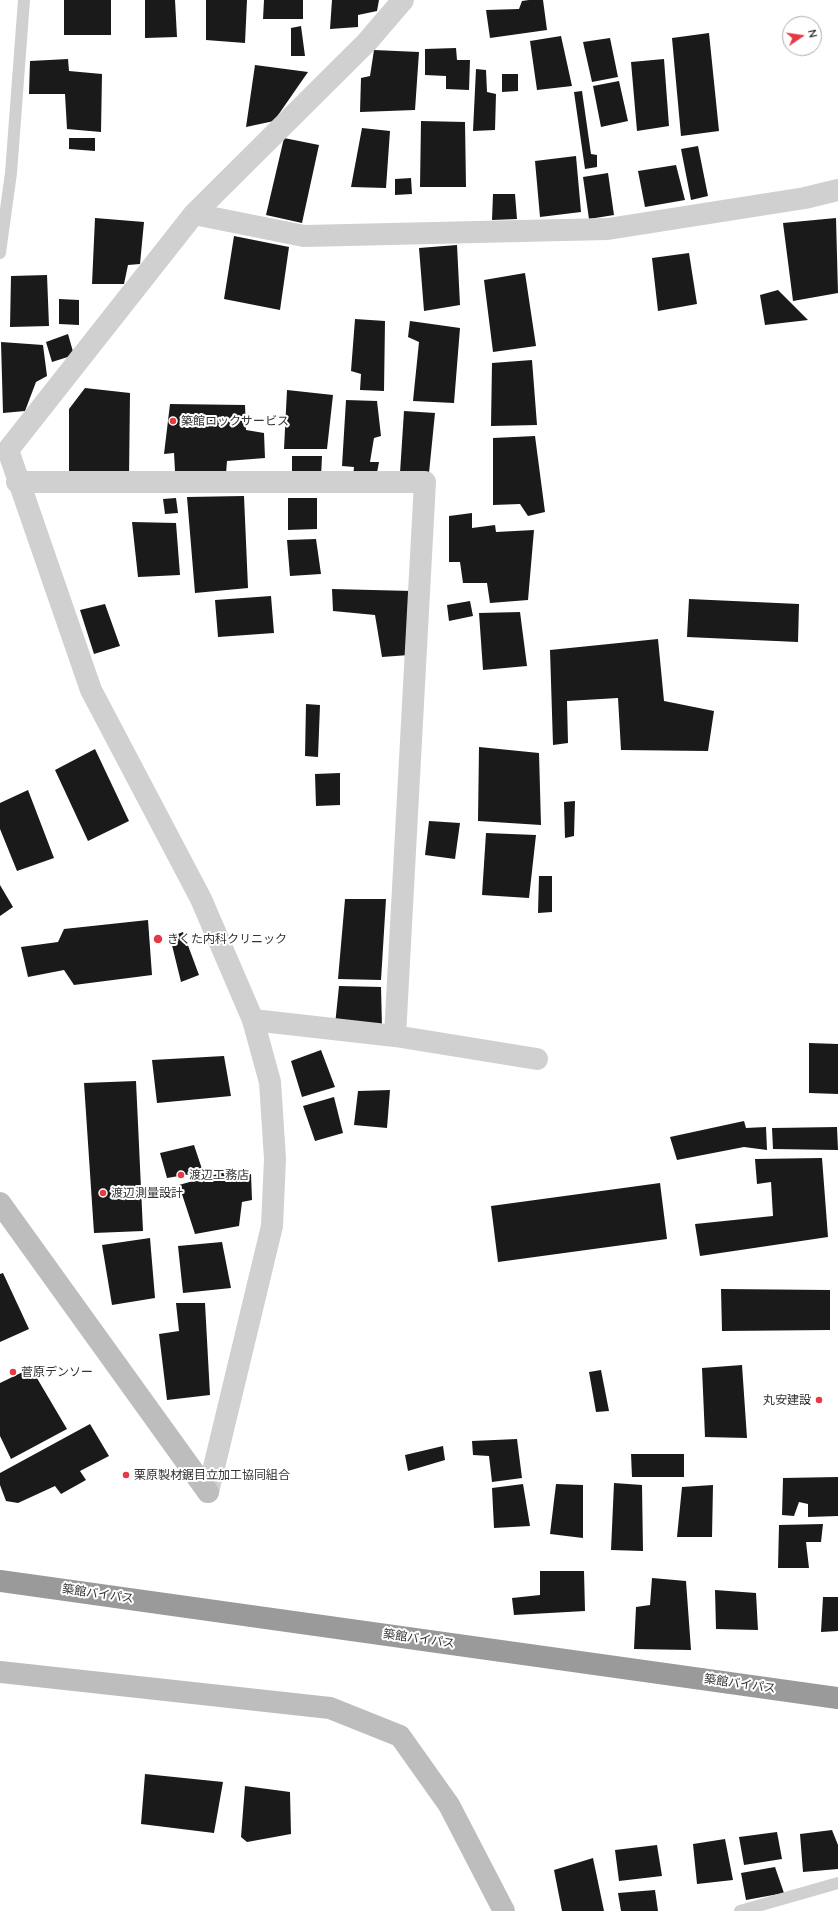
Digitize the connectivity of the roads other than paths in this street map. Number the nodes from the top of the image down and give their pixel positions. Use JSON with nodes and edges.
{"nodes":[{"id":1,"x":24,"y":0,"type":"edge"},
{"id":2,"x":403,"y":0,"type":"edge"},
{"id":3,"x":838,"y":190,"type":"edge"},
{"id":4,"x":194,"y":214,"type":"junction"},
{"id":5,"x":0,"y":253,"type":"edge"},
{"id":6,"x":2,"y":447,"type":"edge"},
{"id":7,"x":17,"y":482,"type":"junction"},
{"id":8,"x":253,"y":1020,"type":"junction"},
{"id":9,"x":395,"y":1036,"type":"junction"},
{"id":10,"x":537,"y":1059,"type":"dead end"},
{"id":11,"x":0,"y":1203,"type":"edge"},
{"id":12,"x":0,"y":1580,"type":"edge"},
{"id":13,"x":0,"y":1672,"type":"edge"},
{"id":14,"x":838,"y":1698,"type":"edge"},
{"id":15,"x":838,"y":1883,"type":"edge"},
{"id":16,"x":504,"y":1911,"type":"edge"},
{"id":17,"x":740,"y":1911,"type":"edge"}],
"edges":[{"from":1,"to":5,"type":"lane"},
{"from":2,"to":4,"type":"street"},
{"from":3,"to":4,"type":"street"},
{"from":4,"to":6,"type":"street"},
{"from":6,"to":7,"type":"street"},
{"from":7,"to":8,"type":"street"},
{"from":7,"to":9,"type":"street"},
{"from":8,"to":9,"type":"street"},
{"from":8,"to":11,"type":"street"},
{"from":9,"to":10,"type":"street"},
{"from":12,"to":14,"type":"highway","name":"築館バイパス"},
{"from":13,"to":16,"type":"street"},
{"from":15,"to":17,"type":"lane"}]}
